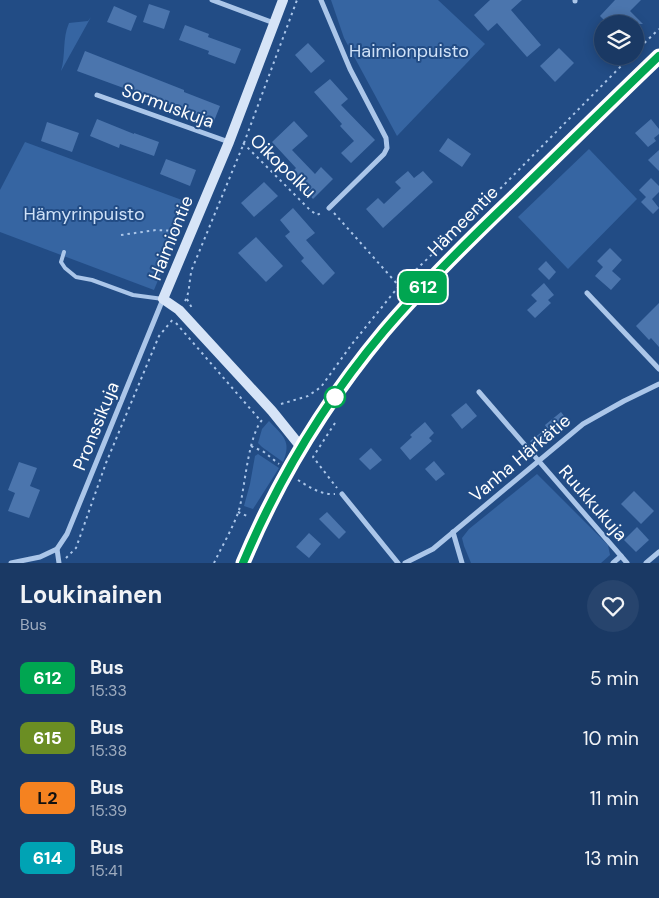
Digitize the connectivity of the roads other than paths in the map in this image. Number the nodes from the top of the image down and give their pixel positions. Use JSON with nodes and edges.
{"nodes":[{"id":1,"x":212,"y":0,"type":"edge"},
{"id":2,"x":283,"y":0,"type":"edge"},
{"id":3,"x":321,"y":0,"type":"edge"},
{"id":4,"x":274,"y":23,"type":"junction"},
{"id":5,"x":659,"y":56,"type":"edge"},
{"id":6,"x":97,"y":95,"type":"dead end"},
{"id":7,"x":230,"y":140,"type":"junction"},
{"id":8,"x":329,"y":208,"type":"road end"},
{"id":9,"x":64,"y":252,"type":"dead end"},
{"id":10,"x":587,"y":293,"type":"dead end"},
{"id":11,"x":163,"y":299,"type":"junction"},
{"id":12,"x":659,"y":369,"type":"edge"},
{"id":13,"x":659,"y":384,"type":"edge"},
{"id":14,"x":479,"y":392,"type":"dead end"},
{"id":15,"x":301,"y":447,"type":"junction"},
{"id":16,"x":537,"y":460,"type":"junction"},
{"id":17,"x":342,"y":494,"type":"road end"},
{"id":18,"x":453,"y":532,"type":"junction"},
{"id":19,"x":57,"y":549,"type":"junction"},
{"id":20,"x":659,"y":552,"type":"edge"},
{"id":21,"x":621,"y":556,"type":"junction"},
{"id":22,"x":12,"y":563,"type":"edge"},
{"id":23,"x":59,"y":563,"type":"edge"},
{"id":24,"x":243,"y":563,"type":"edge"},
{"id":25,"x":398,"y":563,"type":"edge"},
{"id":26,"x":405,"y":563,"type":"edge"},
{"id":27,"x":462,"y":563,"type":"edge"},
{"id":28,"x":613,"y":563,"type":"edge"},
{"id":29,"x":628,"y":563,"type":"edge"},
{"id":30,"x":646,"y":563,"type":"edge"}],
"edges":[{"from":1,"to":4,"type":"street"},
{"from":2,"to":4,"type":"street","name":"Haimiontie"},
{"from":3,"to":8,"type":"street"},
{"from":4,"to":7,"type":"street","name":"Haimiontie"},
{"from":5,"to":15,"type":"highway","name":"Hämeentie"},
{"from":6,"to":7,"type":"street","name":"Sormuskuja"},
{"from":7,"to":11,"type":"street","name":"Haimiontie"},
{"from":9,"to":11,"type":"lane"},
{"from":10,"to":12,"type":"street"},
{"from":11,"to":15,"type":"street","name":"Haimiontie"},
{"from":11,"to":19,"type":"street","name":"Pronssikuja"},
{"from":13,"to":16,"type":"street","name":"Vanha Härkätie"},
{"from":14,"to":16,"type":"street","name":"Ruukkukuja"},
{"from":15,"to":24,"type":"highway","name":"Hämeentie"},
{"from":16,"to":18,"type":"street","name":"Vanha Härkätie"},
{"from":16,"to":21,"type":"street","name":"Ruukkukuja"},
{"from":17,"to":25,"type":"street"},
{"from":18,"to":26,"type":"street","name":"Vanha Härkätie"},
{"from":18,"to":27,"type":"street"},
{"from":19,"to":22,"type":"street"},
{"from":19,"to":23,"type":"street"},
{"from":20,"to":30,"type":"street"},
{"from":21,"to":28,"type":"street"},
{"from":21,"to":29,"type":"street","name":"Ruukkukuja"}]}
